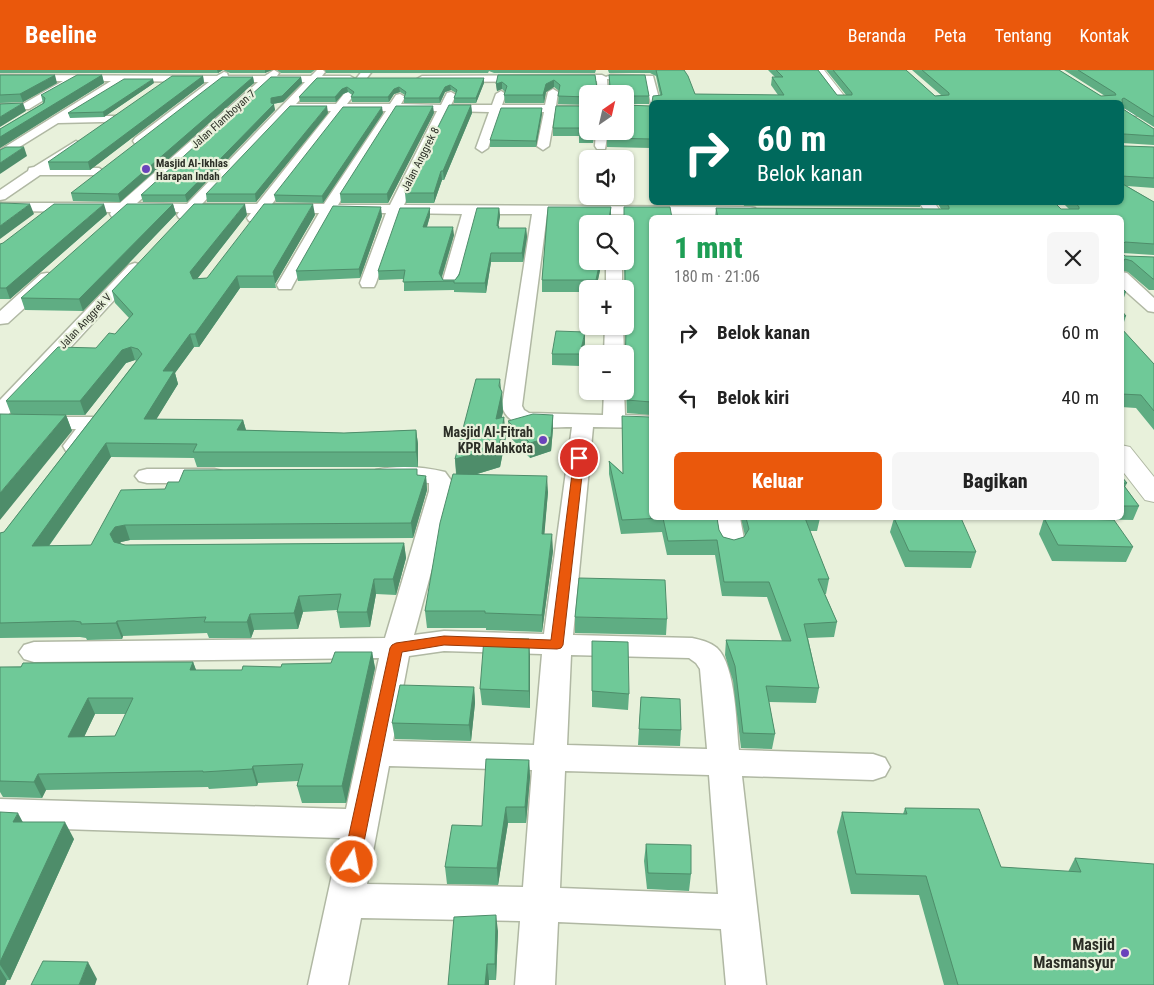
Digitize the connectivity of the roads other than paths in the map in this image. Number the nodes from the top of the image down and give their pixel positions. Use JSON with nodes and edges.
{"nodes":[{"id":1,"x":135,"y":70,"type":"edge"},
{"id":2,"x":182,"y":70,"type":"edge"},
{"id":3,"x":230,"y":70,"type":"edge"},
{"id":4,"x":277,"y":70,"type":"edge"},
{"id":5,"x":819,"y":70,"type":"edge"},
{"id":6,"x":318,"y":74,"type":"edge"},
{"id":7,"x":365,"y":74,"type":"edge"},
{"id":8,"x":416,"y":74,"type":"edge"},
{"id":9,"x":462,"y":74,"type":"edge"},
{"id":10,"x":556,"y":74,"type":"edge"},
{"id":11,"x":602,"y":74,"type":"edge"},
{"id":12,"x":649,"y":74,"type":"edge"},
{"id":13,"x":0,"y":78,"type":"edge"},
{"id":14,"x":170,"y":78,"type":"junction"},
{"id":15,"x":219,"y":78,"type":"junction"},
{"id":16,"x":507,"y":78,"type":"junction"},
{"id":17,"x":74,"y":79,"type":"junction"},
{"id":18,"x":122,"y":79,"type":"junction"},
{"id":19,"x":268,"y":79,"type":"junction"},
{"id":20,"x":379,"y":79,"type":"edge"},
{"id":21,"x":156,"y":89,"type":"edge"},
{"id":22,"x":655,"y":100,"type":"edge"},
{"id":23,"x":842,"y":100,"type":"edge"},
{"id":24,"x":0,"y":107,"type":"edge"},
{"id":25,"x":41,"y":107,"type":"edge"},
{"id":26,"x":236,"y":107,"type":"junction"},
{"id":27,"x":253,"y":107,"type":"edge"},
{"id":28,"x":270,"y":107,"type":"edge"},
{"id":29,"x":287,"y":107,"type":"junction"},
{"id":30,"x":340,"y":107,"type":"junction"},
{"id":31,"x":392,"y":108,"type":"junction"},
{"id":32,"x":445,"y":108,"type":"junction"},
{"id":33,"x":496,"y":108,"type":"junction"},
{"id":34,"x":127,"y":109,"type":"edge"},
{"id":35,"x":551,"y":109,"type":"junction"},
{"id":36,"x":579,"y":109,"type":"edge"},
{"id":37,"x":1124,"y":112,"type":"edge"},
{"id":38,"x":1124,"y":113,"type":"edge"},
{"id":39,"x":1154,"y":113,"type":"edge"},
{"id":40,"x":112,"y":119,"type":"junction"},
{"id":41,"x":166,"y":119,"type":"junction"},
{"id":42,"x":58,"y":120,"type":"junction"},
{"id":43,"x":1141,"y":124,"type":"edge"},
{"id":44,"x":97,"y":130,"type":"edge"},
{"id":45,"x":82,"y":140,"type":"edge"},
{"id":46,"x":601,"y":140,"type":"edge"},
{"id":47,"x":543,"y":146,"type":"dead end"},
{"id":48,"x":601,"y":146,"type":"dead end"},
{"id":49,"x":482,"y":148,"type":"dead end"},
{"id":50,"x":129,"y":149,"type":"edge"},
{"id":51,"x":0,"y":156,"type":"edge"},
{"id":52,"x":9,"y":172,"type":"dead end"},
{"id":53,"x":37,"y":172,"type":"junction"},
{"id":54,"x":84,"y":184,"type":"edge"},
{"id":55,"x":0,"y":196,"type":"edge"},
{"id":56,"x":68,"y":196,"type":"dead end"},
{"id":57,"x":0,"y":207,"type":"edge"},
{"id":58,"x":53,"y":207,"type":"junction"},
{"id":59,"x":124,"y":208,"type":"junction"},
{"id":60,"x":190,"y":208,"type":"junction"},
{"id":61,"x":261,"y":209,"type":"junction"},
{"id":62,"x":328,"y":209,"type":"junction"},
{"id":63,"x":394,"y":210,"type":"junction"},
{"id":64,"x":470,"y":210,"type":"junction"},
{"id":65,"x":540,"y":210,"type":"junction"},
{"id":66,"x":768,"y":212,"type":"edge"},
{"id":67,"x":681,"y":214,"type":"edge"},
{"id":68,"x":751,"y":214,"type":"edge"},
{"id":69,"x":593,"y":215,"type":"edge"},
{"id":70,"x":649,"y":215,"type":"edge"},
{"id":71,"x":659,"y":215,"type":"edge"},
{"id":72,"x":634,"y":216,"type":"edge"},
{"id":73,"x":38,"y":219,"type":"edge"},
{"id":74,"x":102,"y":227,"type":"edge"},
{"id":75,"x":172,"y":228,"type":"edge"},
{"id":76,"x":243,"y":232,"type":"edge"},
{"id":77,"x":146,"y":256,"type":"edge"},
{"id":78,"x":60,"y":266,"type":"edge"},
{"id":79,"x":1124,"y":279,"type":"edge"},
{"id":80,"x":368,"y":283,"type":"dead end"},
{"id":81,"x":450,"y":283,"type":"edge"},
{"id":82,"x":285,"y":285,"type":"dead end"},
{"id":83,"x":1154,"y":307,"type":"edge"},
{"id":84,"x":2,"y":319,"type":"dead end"},
{"id":85,"x":614,"y":400,"type":"edge"},
{"id":86,"x":0,"y":412,"type":"edge"},
{"id":87,"x":583,"y":421,"type":"junction"},
{"id":88,"x":614,"y":422,"type":"junction"},
{"id":89,"x":649,"y":422,"type":"edge"},
{"id":90,"x":0,"y":423,"type":"edge"},
{"id":91,"x":1124,"y":459,"type":"edge"},
{"id":92,"x":61,"y":462,"type":"edge"},
{"id":93,"x":358,"y":475,"type":"edge"},
{"id":94,"x":147,"y":476,"type":"dead end"},
{"id":95,"x":243,"y":476,"type":"edge"},
{"id":96,"x":1154,"y":494,"type":"edge"},
{"id":97,"x":728,"y":520,"type":"edge"},
{"id":98,"x":732,"y":544,"type":"edge"},
{"id":99,"x":557,"y":645,"type":"junction"},
{"id":100,"x":396,"y":648,"type":"junction"},
{"id":101,"x":34,"y":652,"type":"dead end"},
{"id":102,"x":375,"y":753,"type":"junction"},
{"id":103,"x":550,"y":757,"type":"junction"},
{"id":104,"x":723,"y":763,"type":"junction"},
{"id":105,"x":873,"y":767,"type":"dead end"},
{"id":106,"x":0,"y":813,"type":"edge"},
{"id":107,"x":359,"y":824,"type":"junction"},
{"id":108,"x":344,"y":901,"type":"junction"},
{"id":109,"x":542,"y":904,"type":"junction"},
{"id":110,"x":738,"y":912,"type":"junction"},
{"id":111,"x":328,"y":985,"type":"edge"},
{"id":112,"x":535,"y":985,"type":"edge"},
{"id":113,"x":746,"y":985,"type":"edge"}],
"edges":[{"from":1,"to":18,"type":"street"},
{"from":2,"to":14,"type":"street"},
{"from":3,"to":15,"type":"street"},
{"from":4,"to":19,"type":"street","name":"Jalan Flamboyan 7"},
{"from":5,"to":23,"type":"main road"},
{"from":6,"to":7,"type":"street"},
{"from":6,"to":19,"type":"street"},
{"from":6,"to":29,"type":"street"},
{"from":7,"to":20,"type":"street"},
{"from":7,"to":30,"type":"street"},
{"from":8,"to":9,"type":"street"},
{"from":8,"to":31,"type":"street"},
{"from":9,"to":16,"type":"street"},
{"from":9,"to":32,"type":"street","name":"Jalan Anggrek 8"},
{"from":10,"to":11,"type":"street"},
{"from":10,"to":16,"type":"street"},
{"from":10,"to":35,"type":"street"},
{"from":11,"to":12,"type":"street"},
{"from":12,"to":22,"type":"street"},
{"from":13,"to":17,"type":"street"},
{"from":14,"to":15,"type":"street"},
{"from":14,"to":18,"type":"street"},
{"from":14,"to":21,"type":"street"},
{"from":15,"to":19,"type":"street"},
{"from":15,"to":41,"type":"street"},
{"from":16,"to":33,"type":"street"},
{"from":17,"to":18,"type":"street"},
{"from":17,"to":24,"type":"street"},
{"from":18,"to":42,"type":"street"},
{"from":19,"to":26,"type":"street","name":"Jalan Flamboyan 7"},
{"from":25,"to":42,"type":"street"},
{"from":26,"to":27,"type":"street"},
{"from":26,"to":59,"type":"street","name":"Jalan Flamboyan 7"},
{"from":28,"to":29,"type":"street"},
{"from":29,"to":30,"type":"street"},
{"from":29,"to":60,"type":"street"},
{"from":30,"to":31,"type":"street"},
{"from":30,"to":61,"type":"street"},
{"from":31,"to":32,"type":"street"},
{"from":31,"to":62,"type":"street"},
{"from":32,"to":33,"type":"street"},
{"from":32,"to":63,"type":"street","name":"Jalan Anggrek 8"},
{"from":33,"to":35,"type":"street"},
{"from":33,"to":49,"type":"street"},
{"from":34,"to":40,"type":"street"},
{"from":35,"to":36,"type":"street"},
{"from":35,"to":47,"type":"street"},
{"from":37,"to":39,"type":"street"},
{"from":38,"to":43,"type":"street"},
{"from":40,"to":41,"type":"street"},
{"from":40,"to":42,"type":"street"},
{"from":40,"to":44,"type":"street"},
{"from":41,"to":50,"type":"street"},
{"from":42,"to":51,"type":"street"},
{"from":45,"to":53,"type":"street"},
{"from":46,"to":48,"type":"street"},
{"from":52,"to":53,"type":"street"},
{"from":53,"to":54,"type":"street"},
{"from":53,"to":55,"type":"street"},
{"from":56,"to":58,"type":"street"},
{"from":57,"to":58,"type":"street"},
{"from":58,"to":59,"type":"street"},
{"from":58,"to":73,"type":"street"},
{"from":59,"to":60,"type":"street"},
{"from":59,"to":74,"type":"street","name":"Jalan Flamboyan 7"},
{"from":60,"to":61,"type":"street"},
{"from":60,"to":75,"type":"street"},
{"from":61,"to":62,"type":"street"},
{"from":61,"to":76,"type":"street"},
{"from":62,"to":63,"type":"street"},
{"from":62,"to":82,"type":"street"},
{"from":63,"to":64,"type":"street"},
{"from":63,"to":80,"type":"street","name":"Jalan Anggrek 8"},
{"from":64,"to":65,"type":"street"},
{"from":64,"to":81,"type":"street"},
{"from":65,"to":69,"type":"street"},
{"from":65,"to":87,"type":"street"},
{"from":66,"to":68,"type":"street"},
{"from":67,"to":68,"type":"street"},
{"from":67,"to":71,"type":"street"},
{"from":70,"to":72,"type":"street"},
{"from":77,"to":86,"type":"street","name":"Jalan Anggrek V"},
{"from":78,"to":84,"type":"street"},
{"from":79,"to":83,"type":"street"},
{"from":85,"to":88,"type":"street"},
{"from":87,"to":88,"type":"street"},
{"from":87,"to":99,"type":"street"},
{"from":88,"to":89,"type":"street"},
{"from":90,"to":92,"type":"street"},
{"from":91,"to":96,"type":"main road"},
{"from":93,"to":100,"type":"street"},
{"from":94,"to":95,"type":"street"},
{"from":97,"to":98,"type":"street"},
{"from":99,"to":100,"type":"street"},
{"from":99,"to":103,"type":"street"},
{"from":99,"to":104,"type":"street"},
{"from":100,"to":101,"type":"street"},
{"from":100,"to":102,"type":"street"},
{"from":102,"to":103,"type":"street"},
{"from":102,"to":107,"type":"street"},
{"from":103,"to":104,"type":"street"},
{"from":103,"to":109,"type":"street"},
{"from":104,"to":105,"type":"street"},
{"from":104,"to":110,"type":"street"},
{"from":106,"to":107,"type":"street"},
{"from":107,"to":108,"type":"street"},
{"from":108,"to":109,"type":"street"},
{"from":108,"to":111,"type":"street"},
{"from":109,"to":110,"type":"street"},
{"from":109,"to":112,"type":"street"},
{"from":110,"to":113,"type":"street"}]}
